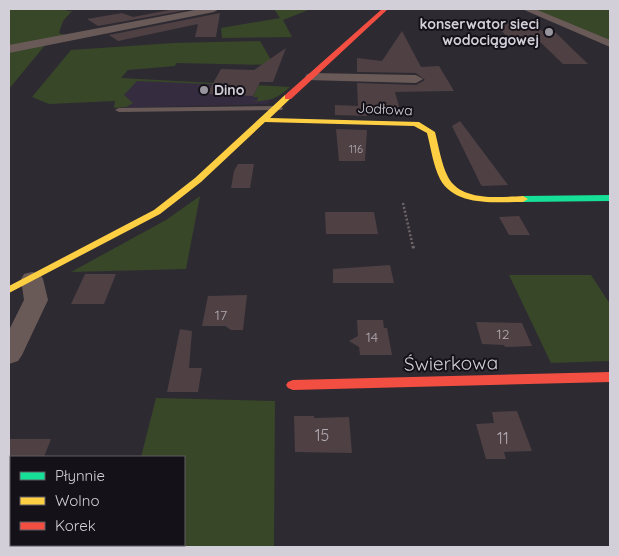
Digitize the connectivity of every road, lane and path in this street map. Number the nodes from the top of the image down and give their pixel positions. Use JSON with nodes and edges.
{"nodes":[{"id":1,"x":214,"y":9,"type":"edge"},
{"id":2,"x":385,"y":9,"type":"edge"},
{"id":3,"x":527,"y":9,"type":"edge"},
{"id":4,"x":610,"y":44,"type":"edge"},
{"id":5,"x":9,"y":49,"type":"edge"},
{"id":6,"x":312,"y":77,"type":"junction"},
{"id":7,"x":416,"y":79,"type":"dead end"},
{"id":8,"x":279,"y":108,"type":"junction"},
{"id":9,"x":119,"y":110,"type":"dead end"},
{"id":10,"x":266,"y":120,"type":"junction"},
{"id":11,"x":610,"y":198,"type":"edge"},
{"id":12,"x":403,"y":203,"type":"dead end"},
{"id":13,"x":414,"y":250,"type":"dead end"},
{"id":14,"x":32,"y":278,"type":"junction"},
{"id":15,"x":9,"y":290,"type":"edge"},
{"id":16,"x":9,"y":355,"type":"edge"},
{"id":17,"x":610,"y":377,"type":"edge"},
{"id":18,"x":293,"y":385,"type":"dead end"}],
"edges":[{"from":1,"to":5,"type":"street"},
{"from":2,"to":6,"type":"main road"},
{"from":3,"to":4,"type":"street"},
{"from":6,"to":7,"type":"street"},
{"from":6,"to":8,"type":"main road"},
{"from":8,"to":9,"type":"lane"},
{"from":8,"to":10,"type":"main road"},
{"from":10,"to":11,"type":"main road","name":"Jodłowa"},
{"from":10,"to":14,"type":"main road"},
{"from":12,"to":13,"type":"path"},
{"from":14,"to":15,"type":"main road"},
{"from":14,"to":16,"type":"street"},
{"from":17,"to":18,"type":"main road","name":"Świerkowa"}]}
